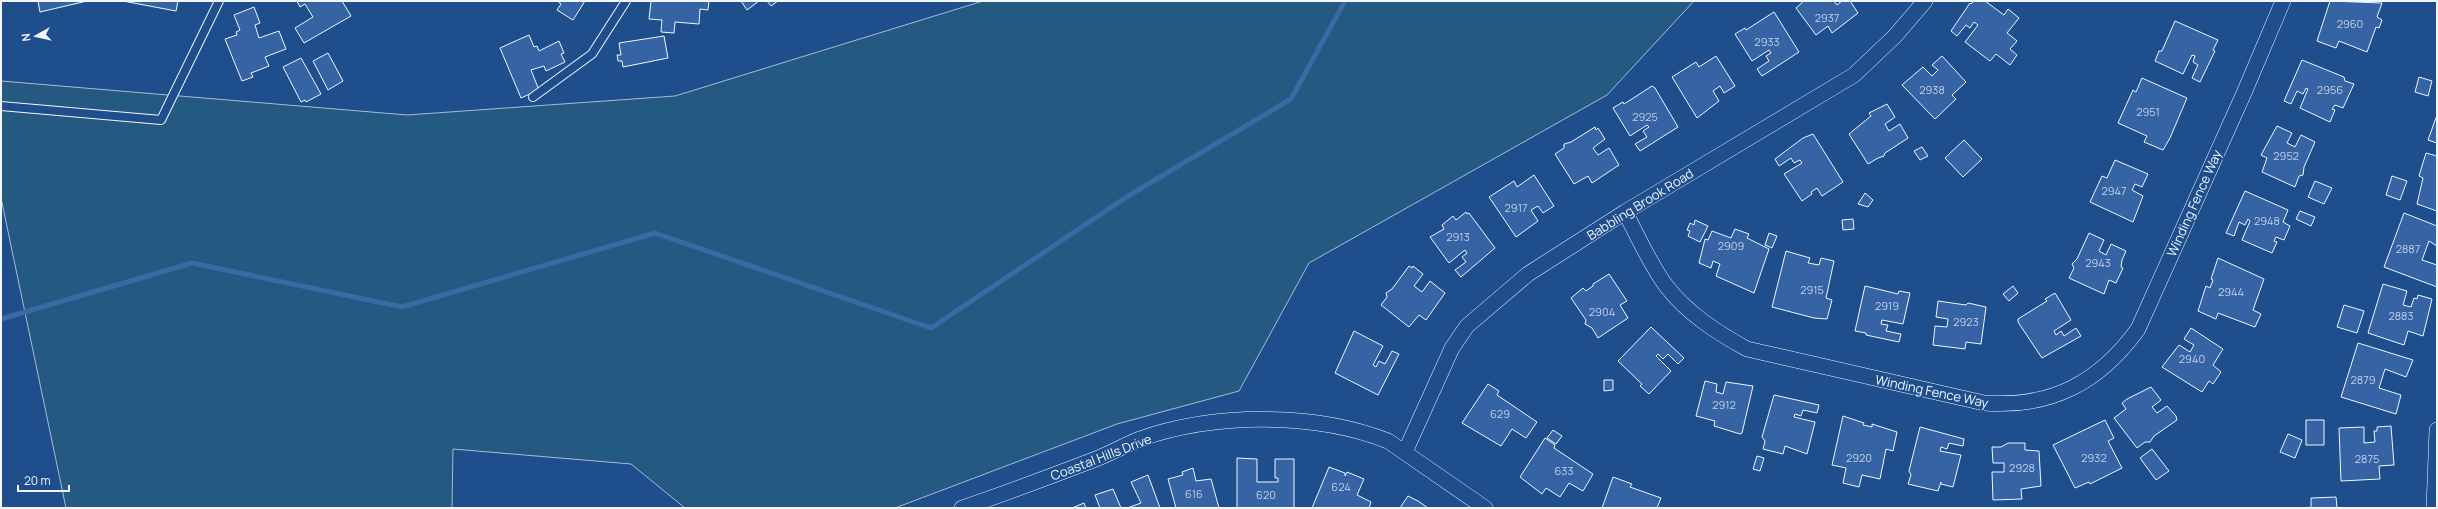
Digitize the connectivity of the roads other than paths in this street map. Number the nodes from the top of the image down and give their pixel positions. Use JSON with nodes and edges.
{"nodes":[{"id":1,"x":219,"y":1,"type":"edge"},
{"id":2,"x":626,"y":1,"type":"edge"},
{"id":3,"x":1924,"y":1,"type":"edge"},
{"id":4,"x":2283,"y":1,"type":"edge"},
{"id":5,"x":533,"y":97,"type":"dead end"},
{"id":6,"x":1,"y":106,"type":"edge"},
{"id":7,"x":1625,"y":212,"type":"junction"},
{"id":8,"x":2437,"y":430,"type":"edge"},
{"id":9,"x":1405,"y":452,"type":"junction"},
{"id":10,"x":962,"y":508,"type":"edge"},
{"id":11,"x":1485,"y":508,"type":"edge"},
{"id":12,"x":2434,"y":508,"type":"edge"}],
"edges":[{"from":1,"to":6,"type":"lane"},
{"from":2,"to":5,"type":"lane"},
{"from":3,"to":7,"type":"street","name":"Babbling Brook Road"},
{"from":4,"to":7,"type":"street","name":"Winding Fence Way"},
{"from":7,"to":9,"type":"street","name":"Babbling Brook Road"},
{"from":8,"to":12,"type":"street"},
{"from":9,"to":10,"type":"street","name":"Coastal Hills Drive"},
{"from":9,"to":11,"type":"street","name":"Coastal Hills Drive"}]}
